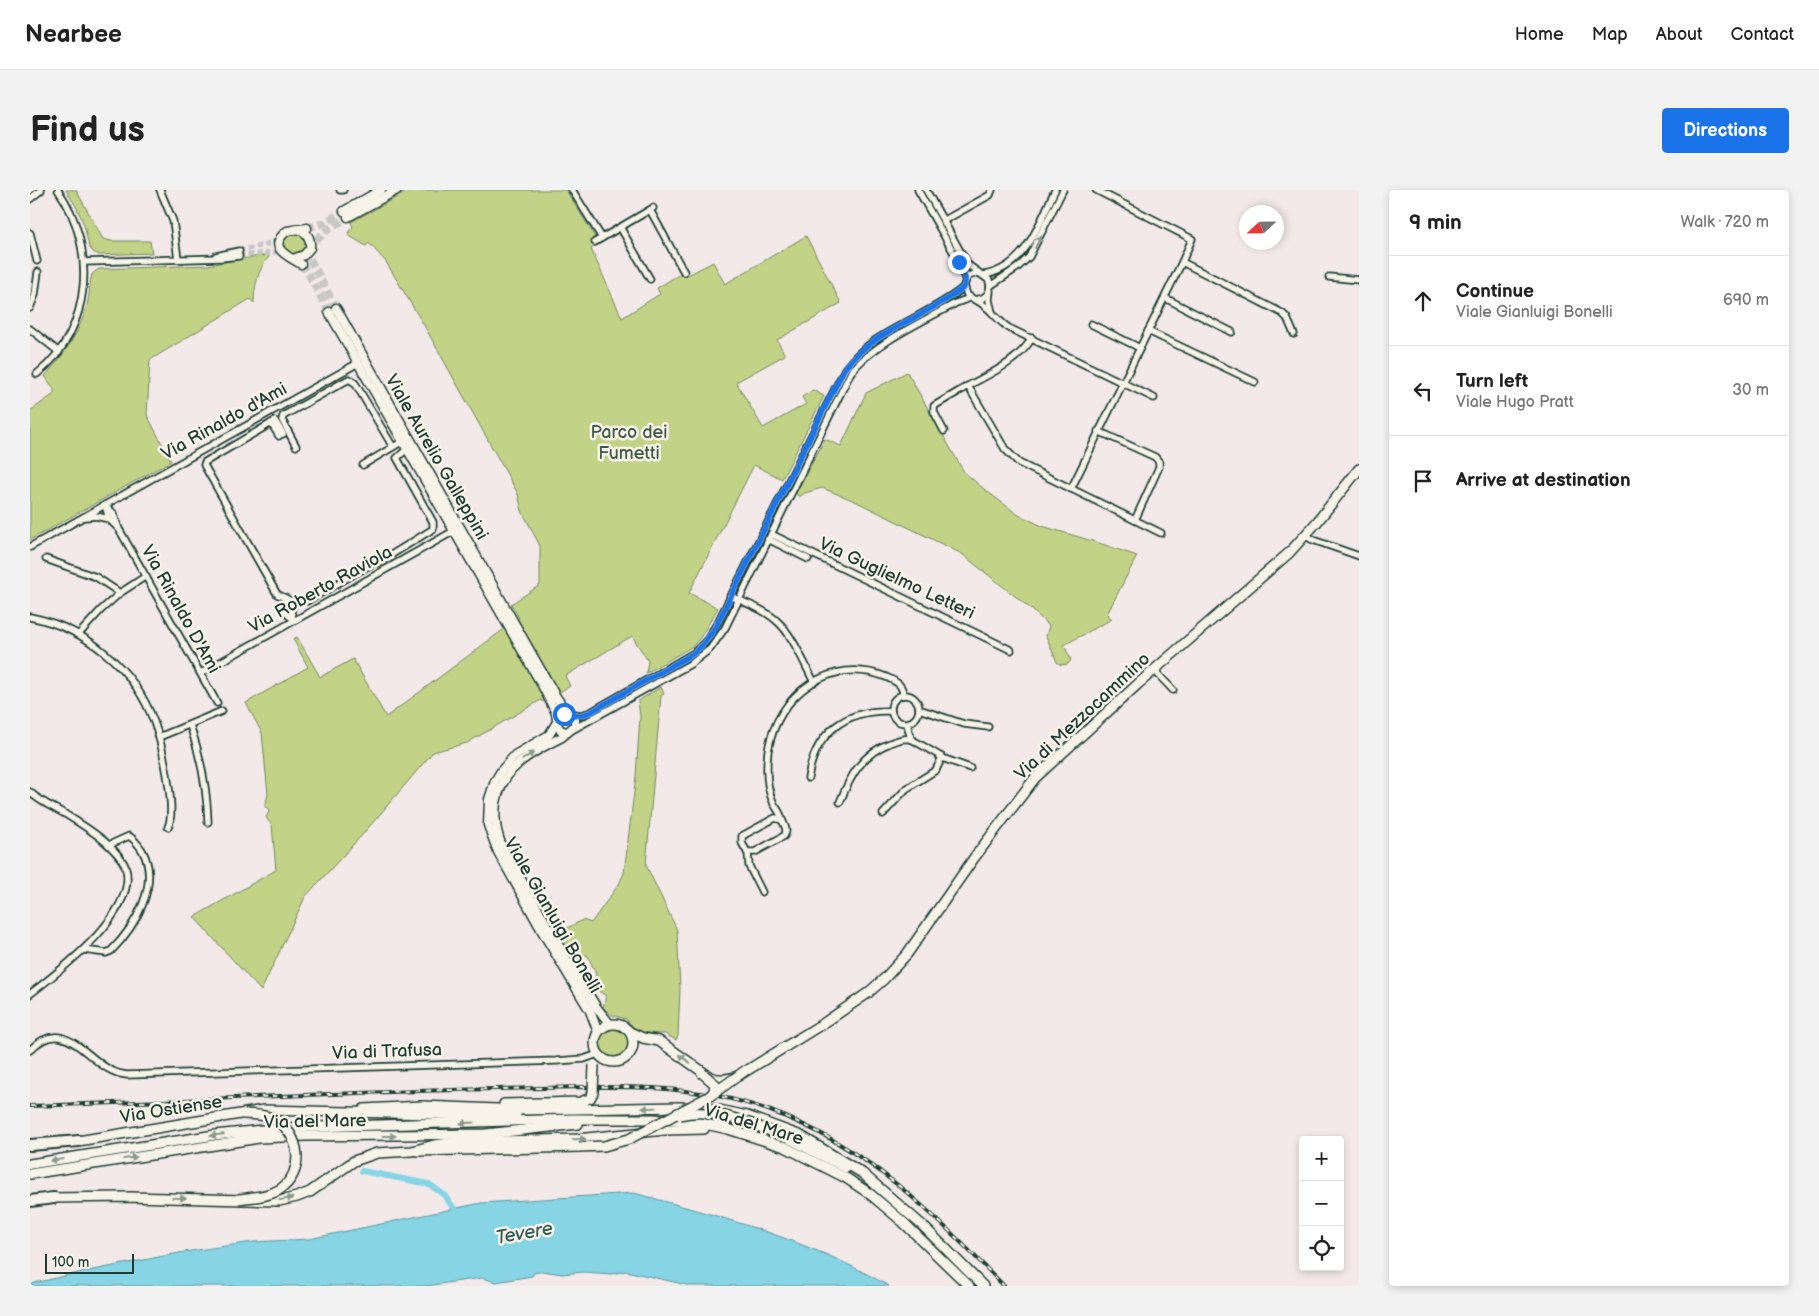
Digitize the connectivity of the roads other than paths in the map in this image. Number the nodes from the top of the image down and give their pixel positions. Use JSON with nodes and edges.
{"nodes":[{"id":1,"x":41,"y":190,"type":"edge"},
{"id":2,"x":58,"y":190,"type":"edge"},
{"id":3,"x":160,"y":190,"type":"edge"},
{"id":4,"x":381,"y":190,"type":"edge"},
{"id":5,"x":397,"y":190,"type":"edge"},
{"id":6,"x":572,"y":190,"type":"edge"},
{"id":7,"x":918,"y":190,"type":"edge"},
{"id":8,"x":926,"y":190,"type":"edge"},
{"id":9,"x":992,"y":190,"type":"edge"},
{"id":10,"x":1055,"y":190,"type":"edge"},
{"id":11,"x":1063,"y":190,"type":"edge"},
{"id":12,"x":1096,"y":190,"type":"edge"},
{"id":13,"x":30,"y":199,"type":"edge"},
{"id":14,"x":943,"y":220,"type":"junction"},
{"id":15,"x":620,"y":227,"type":"junction"},
{"id":16,"x":296,"y":228,"type":"junction"},
{"id":17,"x":307,"y":228,"type":"tunnel mouth"},
{"id":18,"x":30,"y":233,"type":"edge"},
{"id":19,"x":602,"y":238,"type":"junction"},
{"id":20,"x":594,"y":242,"type":"dead end"},
{"id":21,"x":239,"y":253,"type":"tunnel mouth"},
{"id":22,"x":178,"y":259,"type":"junction"},
{"id":23,"x":293,"y":259,"type":"junction"},
{"id":24,"x":38,"y":261,"type":"dead end"},
{"id":25,"x":84,"y":262,"type":"junction"},
{"id":26,"x":301,"y":264,"type":"tunnel mouth"},
{"id":27,"x":1180,"y":264,"type":"junction"},
{"id":28,"x":38,"y":272,"type":"dead end"},
{"id":29,"x":684,"y":272,"type":"dead end"},
{"id":30,"x":981,"y":274,"type":"junction"},
{"id":31,"x":1329,"y":277,"type":"dead end"},
{"id":32,"x":650,"y":279,"type":"dead end"},
{"id":33,"x":965,"y":279,"type":"junction"},
{"id":34,"x":1359,"y":280,"type":"edge"},
{"id":35,"x":964,"y":287,"type":"junction"},
{"id":36,"x":990,"y":288,"type":"junction"},
{"id":37,"x":1165,"y":298,"type":"junction"},
{"id":38,"x":973,"y":299,"type":"junction"},
{"id":39,"x":30,"y":308,"type":"edge"},
{"id":40,"x":993,"y":314,"type":"junction"},
{"id":41,"x":1091,"y":324,"type":"dead end"},
{"id":42,"x":30,"y":329,"type":"edge"},
{"id":43,"x":1148,"y":331,"type":"junction"},
{"id":44,"x":1232,"y":332,"type":"dead end"},
{"id":45,"x":1294,"y":334,"type":"dead end"},
{"id":46,"x":1032,"y":338,"type":"junction"},
{"id":47,"x":1140,"y":348,"type":"junction"},
{"id":48,"x":59,"y":352,"type":"junction"},
{"id":49,"x":358,"y":362,"type":"junction"},
{"id":50,"x":37,"y":374,"type":"dead end"},
{"id":51,"x":1123,"y":382,"type":"junction"},
{"id":52,"x":1255,"y":382,"type":"dead end"},
{"id":53,"x":968,"y":386,"type":"junction"},
{"id":54,"x":1154,"y":398,"type":"dead end"},
{"id":55,"x":944,"y":431,"type":"dead end"},
{"id":56,"x":1098,"y":431,"type":"junction"},
{"id":57,"x":281,"y":435,"type":"dead end"},
{"id":58,"x":403,"y":442,"type":"junction"},
{"id":59,"x":296,"y":446,"type":"dead end"},
{"id":60,"x":393,"y":447,"type":"junction"},
{"id":61,"x":407,"y":449,"type":"junction"},
{"id":62,"x":363,"y":466,"type":"dead end"},
{"id":63,"x":1359,"y":469,"type":"edge"},
{"id":64,"x":1071,"y":489,"type":"junction"},
{"id":65,"x":118,"y":498,"type":"junction"},
{"id":66,"x":105,"y":505,"type":"junction"},
{"id":67,"x":83,"y":517,"type":"junction"},
{"id":68,"x":112,"y":518,"type":"junction"},
{"id":69,"x":1134,"y":520,"type":"junction"},
{"id":70,"x":454,"y":531,"type":"junction"},
{"id":71,"x":1161,"y":533,"type":"dead end"},
{"id":72,"x":1306,"y":536,"type":"junction"},
{"id":73,"x":770,"y":537,"type":"junction"},
{"id":74,"x":30,"y":546,"type":"edge"},
{"id":75,"x":1359,"y":556,"type":"edge"},
{"id":76,"x":46,"y":559,"type":"dead end"},
{"id":77,"x":808,"y":559,"type":"dead end"},
{"id":78,"x":146,"y":576,"type":"junction"},
{"id":79,"x":120,"y":593,"type":"junction"},
{"id":80,"x":730,"y":596,"type":"junction"},
{"id":81,"x":285,"y":598,"type":"junction"},
{"id":82,"x":738,"y":600,"type":"junction"},
{"id":83,"x":294,"y":602,"type":"junction"},
{"id":84,"x":30,"y":618,"type":"edge"},
{"id":85,"x":293,"y":619,"type":"junction"},
{"id":86,"x":510,"y":622,"type":"junction"},
{"id":87,"x":79,"y":634,"type":"junction"},
{"id":88,"x":1011,"y":650,"type":"dead end"},
{"id":89,"x":1154,"y":670,"type":"junction"},
{"id":90,"x":201,"y":673,"type":"junction"},
{"id":91,"x":814,"y":682,"type":"junction"},
{"id":92,"x":1173,"y":690,"type":"dead end"},
{"id":93,"x":903,"y":695,"type":"junction"},
{"id":94,"x":552,"y":697,"type":"junction"},
{"id":95,"x":217,"y":703,"type":"dead end"},
{"id":96,"x":920,"y":709,"type":"junction"},
{"id":97,"x":222,"y":711,"type":"dead end"},
{"id":98,"x":891,"y":711,"type":"junction"},
{"id":99,"x":568,"y":713,"type":"junction"},
{"id":100,"x":557,"y":721,"type":"junction"},
{"id":101,"x":907,"y":724,"type":"junction"},
{"id":102,"x":190,"y":725,"type":"junction"},
{"id":103,"x":988,"y":727,"type":"dead end"},
{"id":104,"x":569,"y":731,"type":"junction"},
{"id":105,"x":159,"y":737,"type":"junction"},
{"id":106,"x":910,"y":739,"type":"junction"},
{"id":107,"x":942,"y":757,"type":"junction"},
{"id":108,"x":970,"y":768,"type":"dead end"},
{"id":109,"x":808,"y":778,"type":"dead end"},
{"id":110,"x":30,"y":792,"type":"edge"},
{"id":111,"x":840,"y":802,"type":"dead end"},
{"id":112,"x":775,"y":806,"type":"junction"},
{"id":113,"x":884,"y":814,"type":"dead end"},
{"id":114,"x":775,"y":818,"type":"junction"},
{"id":115,"x":782,"y":820,"type":"junction"},
{"id":116,"x":208,"y":822,"type":"dead end"},
{"id":117,"x":168,"y":827,"type":"dead end"},
{"id":118,"x":109,"y":845,"type":"junction"},
{"id":119,"x":748,"y":852,"type":"junction"},
{"id":120,"x":762,"y":892,"type":"dead end"},
{"id":121,"x":84,"y":950,"type":"junction"},
{"id":122,"x":30,"y":994,"type":"edge"},
{"id":123,"x":610,"y":1024,"type":"junction"},
{"id":124,"x":598,"y":1032,"type":"junction"},
{"id":125,"x":630,"y":1032,"type":"junction"},
{"id":126,"x":30,"y":1050,"type":"edge"},
{"id":127,"x":598,"y":1054,"type":"junction"},
{"id":128,"x":746,"y":1070,"type":"junction"},
{"id":129,"x":702,"y":1072,"type":"junction"},
{"id":130,"x":710,"y":1096,"type":"junction"},
{"id":131,"x":467,"y":1107,"type":"junction"},
{"id":132,"x":318,"y":1111,"type":"junction"},
{"id":133,"x":244,"y":1114,"type":"junction"},
{"id":134,"x":572,"y":1119,"type":"junction"},
{"id":135,"x":603,"y":1120,"type":"junction"},
{"id":136,"x":663,"y":1121,"type":"junction"},
{"id":137,"x":739,"y":1132,"type":"junction"},
{"id":138,"x":79,"y":1141,"type":"junction"},
{"id":139,"x":30,"y":1145,"type":"edge"},
{"id":140,"x":30,"y":1149,"type":"edge"},
{"id":141,"x":412,"y":1151,"type":"junction"},
{"id":142,"x":30,"y":1164,"type":"edge"},
{"id":143,"x":30,"y":1174,"type":"edge"},
{"id":144,"x":54,"y":1198,"type":"joint"},
{"id":145,"x":30,"y":1199,"type":"edge"},
{"id":146,"x":238,"y":1199,"type":"junction"},
{"id":147,"x":899,"y":1204,"type":"junction"},
{"id":148,"x":969,"y":1286,"type":"edge"},
{"id":149,"x":983,"y":1286,"type":"edge"}],
"edges":[{"from":1,"to":13,"type":"street"},
{"from":2,"to":25,"type":"street"},
{"from":3,"to":22,"type":"street"},
{"from":4,"to":5,"type":"street"},
{"from":6,"to":19,"type":"street"},
{"from":7,"to":33,"type":"street"},
{"from":8,"to":14,"type":"street"},
{"from":9,"to":14,"type":"street"},
{"from":10,"to":30,"type":"street"},
{"from":36,"to":11,"type":"street","one_way":true},
{"from":12,"to":27,"type":"street"},
{"from":14,"to":30,"type":"street"},
{"from":15,"to":19,"type":"street"},
{"from":15,"to":29,"type":"street"},
{"from":15,"to":32,"type":"street"},
{"from":16,"to":17,"type":"street"},
{"from":16,"to":23,"type":"street"},
{"from":16,"to":23,"type":"street"},
{"from":18,"to":24,"type":"street"},
{"from":19,"to":20,"type":"street"},
{"from":21,"to":22,"type":"street"},
{"from":22,"to":25,"type":"street"},
{"from":23,"to":26,"type":"street"},
{"from":25,"to":48,"type":"street"},
{"from":27,"to":37,"type":"street"},
{"from":27,"to":45,"type":"street"},
{"from":28,"to":39,"type":"street"},
{"from":30,"to":33,"type":"street"},
{"from":30,"to":36,"type":"street"},
{"from":31,"to":34,"type":"street"},
{"from":33,"to":35,"type":"street"},
{"from":35,"to":38,"type":"street"},
{"from":35,"to":80,"type":"street"},
{"from":36,"to":38,"type":"street"},
{"from":36,"to":40,"type":"street"},
{"from":37,"to":43,"type":"street"},
{"from":37,"to":44,"type":"street"},
{"from":38,"to":40,"type":"street"},
{"from":38,"to":73,"type":"street","name":"Viale Gianluigi Bonelli"},
{"from":40,"to":46,"type":"street"},
{"from":41,"to":47,"type":"street"},
{"from":42,"to":48,"type":"street"},
{"from":43,"to":47,"type":"street"},
{"from":43,"to":52,"type":"street"},
{"from":46,"to":51,"type":"street"},
{"from":46,"to":53,"type":"street"},
{"from":47,"to":51,"type":"street"},
{"from":48,"to":50,"type":"street"},
{"from":49,"to":58,"type":"street","name":"Viale Aurelio Galleppini"},
{"from":49,"to":65,"type":"street","name":"Via Rinaldo d'Ami"},
{"from":49,"to":86,"type":"street","name":"Viale Aurelio Galleppini"},
{"from":51,"to":54,"type":"street"},
{"from":51,"to":56,"type":"street"},
{"from":53,"to":55,"type":"street"},
{"from":53,"to":64,"type":"street"},
{"from":56,"to":64,"type":"street"},
{"from":56,"to":69,"type":"street"},
{"from":57,"to":81,"type":"street"},
{"from":58,"to":60,"type":"street"},
{"from":58,"to":61,"type":"street","name":"Viale Aurelio Galleppini"},
{"from":59,"to":60,"type":"street"},
{"from":60,"to":62,"type":"street"},
{"from":61,"to":70,"type":"street","name":"Viale Aurelio Galleppini"},
{"from":61,"to":83,"type":"street"},
{"from":63,"to":72,"type":"main road","name":"Via di Mezzocammino"},
{"from":64,"to":69,"type":"street"},
{"from":65,"to":66,"type":"street","name":"Via Rinaldo d'Ami"},
{"from":65,"to":68,"type":"street"},
{"from":66,"to":67,"type":"street","name":"Via Rinaldo d'Ami"},
{"from":66,"to":68,"type":"street","name":"Via Rinaldo D'Ami"},
{"from":67,"to":68,"type":"street"},
{"from":67,"to":74,"type":"street","name":"Via Rinaldo d'Ami"},
{"from":68,"to":78,"type":"street","name":"Via Rinaldo D'Ami"},
{"from":69,"to":71,"type":"street"},
{"from":70,"to":85,"type":"street","name":"Via Roberto Raviola"},
{"from":70,"to":86,"type":"street","name":"Viale Aurelio Galleppini"},
{"from":72,"to":75,"type":"street"},
{"from":72,"to":89,"type":"main road","name":"Via di Mezzocammino"},
{"from":73,"to":77,"type":"street"},
{"from":73,"to":82,"type":"street","name":"Viale Gianluigi Bonelli"},
{"from":73,"to":88,"type":"street","name":"Via Guglielmo Letteri"},
{"from":76,"to":79,"type":"street"},
{"from":78,"to":79,"type":"street"},
{"from":78,"to":90,"type":"street","name":"Via Rinaldo D'Ami"},
{"from":79,"to":87,"type":"street"},
{"from":80,"to":82,"type":"street"},
{"from":80,"to":99,"type":"street"},
{"from":81,"to":83,"type":"street"},
{"from":81,"to":85,"type":"street"},
{"from":82,"to":91,"type":"street"},
{"from":82,"to":104,"type":"street","name":"Viale Gianluigi Bonelli"},
{"from":83,"to":85,"type":"street"},
{"from":84,"to":87,"type":"street"},
{"from":85,"to":90,"type":"street","name":"Via Roberto Raviola"},
{"from":86,"to":94,"type":"street"},
{"from":87,"to":105,"type":"street"},
{"from":89,"to":92,"type":"street"},
{"from":89,"to":128,"type":"main road","name":"Via di Mezzocammino"},
{"from":90,"to":95,"type":"street","name":"Via Rinaldo D'Ami"},
{"from":91,"to":93,"type":"street"},
{"from":91,"to":112,"type":"street"},
{"from":93,"to":96,"type":"street"},
{"from":93,"to":98,"type":"street"},
{"from":94,"to":99,"type":"street"},
{"from":94,"to":100,"type":"street"},
{"from":96,"to":101,"type":"street"},
{"from":96,"to":103,"type":"street"},
{"from":97,"to":102,"type":"street"},
{"from":98,"to":101,"type":"street"},
{"from":98,"to":109,"type":"street"},
{"from":99,"to":100,"type":"street"},
{"from":99,"to":104,"type":"street"},
{"from":100,"to":104,"type":"street"},
{"from":100,"to":124,"type":"street","name":"Viale Gianluigi Bonelli"},
{"from":101,"to":106,"type":"street"},
{"from":102,"to":105,"type":"street"},
{"from":102,"to":116,"type":"street"},
{"from":123,"to":104,"type":"street","name":"Viale Gianluigi Bonelli","one_way":true},
{"from":105,"to":117,"type":"street"},
{"from":106,"to":107,"type":"street"},
{"from":106,"to":111,"type":"street"},
{"from":107,"to":108,"type":"street"},
{"from":107,"to":113,"type":"street"},
{"from":110,"to":118,"type":"street"},
{"from":112,"to":114,"type":"street"},
{"from":112,"to":115,"type":"street"},
{"from":114,"to":115,"type":"street"},
{"from":114,"to":119,"type":"street"},
{"from":115,"to":119,"type":"street"},
{"from":118,"to":121,"type":"street"},
{"from":118,"to":121,"type":"street"},
{"from":119,"to":120,"type":"street"},
{"from":121,"to":122,"type":"street"},
{"from":123,"to":124,"type":"main road"},
{"from":123,"to":125,"type":"main road"},
{"from":124,"to":127,"type":"main road"},
{"from":125,"to":127,"type":"main road"},
{"from":129,"to":125,"type":"main road","name":"Via di Mezzocammino","one_way":true},
{"from":126,"to":127,"type":"street","name":"Via di Trafusa"},
{"from":127,"to":131,"type":"main road","bridge":true},
{"from":128,"to":129,"type":"main road","name":"Via di Mezzocammino","bridge":true},
{"from":128,"to":130,"type":"main road","name":"Via di Mezzocammino","bridge":true},
{"from":129,"to":130,"type":"main road","name":"Via di Mezzocammino","bridge":true},
{"from":130,"to":136,"type":"main road","bridge":true},
{"from":131,"to":132,"type":"main road"},
{"from":147,"to":131,"type":"main road","one_way":true},
{"from":132,"to":133,"type":"main road","name":"Via Ostiense","bridge":true},
{"from":132,"to":134,"type":"main road"},
{"from":133,"to":138,"type":"main road","name":"Via Ostiense"},
{"from":133,"to":146,"type":"main road","bridge":true},
{"from":134,"to":135,"type":"main road","name":"Via del Mare"},
{"from":134,"to":142,"type":"main road","name":"Via del Mare","one_way":true},
{"from":135,"to":137,"type":"main road","name":"Via del Mare"},
{"from":143,"to":135,"type":"main road","name":"Via del Mare","one_way":true},
{"from":136,"to":141,"type":"main road","bridge":true},
{"from":136,"to":147,"type":"main road","bridge":true},
{"from":141,"to":137,"type":"main road","one_way":true},
{"from":137,"to":148,"type":"main road","name":"Via del Mare"},
{"from":138,"to":139,"type":"highway"},
{"from":138,"to":140,"type":"main road","name":"Via Ostiense"},
{"from":146,"to":141,"type":"main road","one_way":true,"bridge":true},
{"from":144,"to":145,"type":"highway"},
{"from":144,"to":146,"type":"main road","one_way":true},
{"from":147,"to":149,"type":"main road"}]}
